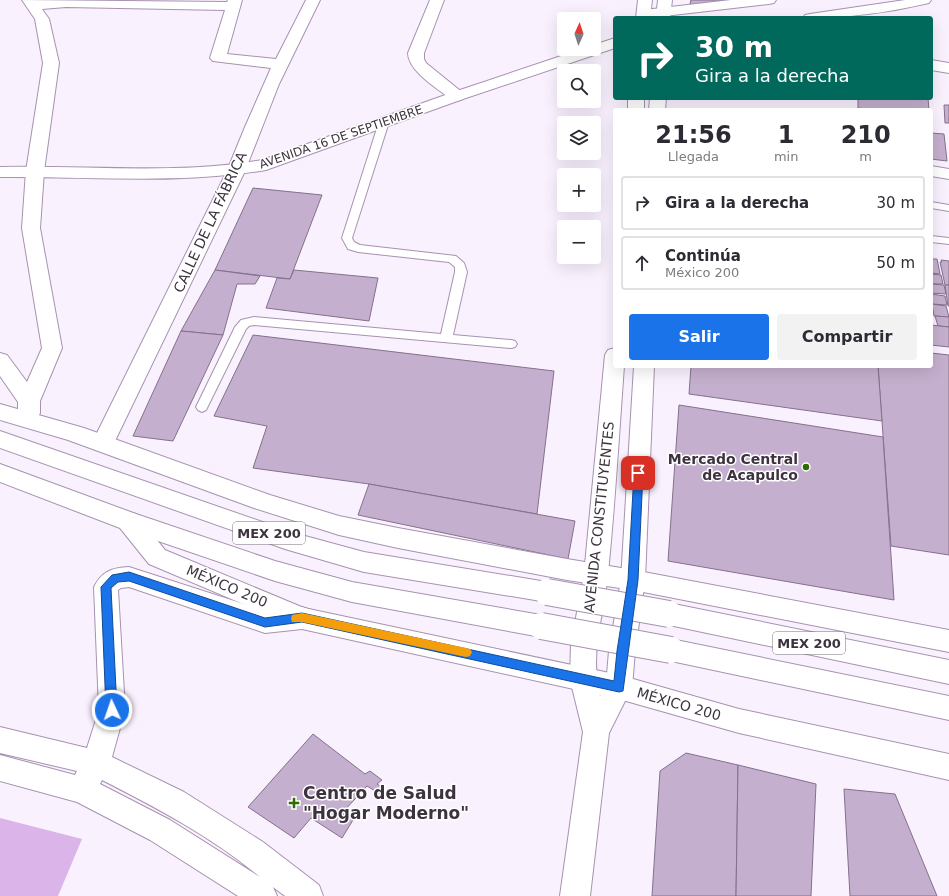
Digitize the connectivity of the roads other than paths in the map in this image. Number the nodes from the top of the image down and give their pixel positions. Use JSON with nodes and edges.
{"nodes":[{"id":1,"x":313,"y":0,"type":"edge"},
{"id":2,"x":437,"y":0,"type":"edge"},
{"id":3,"x":769,"y":0,"type":"edge"},
{"id":4,"x":924,"y":0,"type":"edge"},
{"id":5,"x":30,"y":2,"type":"edge"},
{"id":6,"x":233,"y":3,"type":"edge"},
{"id":7,"x":664,"y":10,"type":"edge"},
{"id":8,"x":644,"y":11,"type":"edge"},
{"id":9,"x":824,"y":16,"type":"edge"},
{"id":10,"x":610,"y":46,"type":"edge"},
{"id":11,"x":279,"y":64,"type":"junction"},
{"id":12,"x":933,"y":66,"type":"edge"},
{"id":13,"x":949,"y":68,"type":"edge"},
{"id":14,"x":933,"y":77,"type":"edge"},
{"id":15,"x":949,"y":79,"type":"edge"},
{"id":16,"x":457,"y":96,"type":"junction"},
{"id":17,"x":384,"y":122,"type":"junction"},
{"id":18,"x":35,"y":171,"type":"junction"},
{"id":19,"x":236,"y":171,"type":"junction"},
{"id":20,"x":933,"y":171,"type":"edge"},
{"id":21,"x":0,"y":172,"type":"edge"},
{"id":22,"x":949,"y":174,"type":"edge"},
{"id":23,"x":933,"y":206,"type":"edge"},
{"id":24,"x":949,"y":208,"type":"edge"},
{"id":25,"x":933,"y":239,"type":"edge"},
{"id":26,"x":949,"y":241,"type":"edge"},
{"id":27,"x":446,"y":338,"type":"junction"},
{"id":28,"x":511,"y":344,"type":"dead end"},
{"id":29,"x":0,"y":360,"type":"edge"},
{"id":30,"x":614,"y":368,"type":"edge"},
{"id":31,"x":644,"y":368,"type":"edge"},
{"id":32,"x":202,"y":407,"type":"dead end"},
{"id":33,"x":29,"y":410,"type":"junction"},
{"id":34,"x":0,"y":412,"type":"edge"},
{"id":35,"x":0,"y":439,"type":"edge"},
{"id":36,"x":103,"y":443,"type":"junction"},
{"id":37,"x":0,"y":473,"type":"edge"},
{"id":38,"x":128,"y":521,"type":"junction"},
{"id":39,"x":596,"y":575,"type":"junction"},
{"id":40,"x":633,"y":580,"type":"junction"},
{"id":41,"x":302,"y":618,"type":"junction"},
{"id":42,"x":949,"y":641,"type":"edge"},
{"id":43,"x":949,"y":672,"type":"edge"},
{"id":44,"x":583,"y":679,"type":"junction"},
{"id":45,"x":619,"y":687,"type":"junction"},
{"id":46,"x":949,"y":708,"type":"edge"},
{"id":47,"x":596,"y":732,"type":"junction"},
{"id":48,"x":0,"y":740,"type":"edge"},
{"id":49,"x":96,"y":762,"type":"junction"},
{"id":50,"x":949,"y":767,"type":"edge"},
{"id":51,"x":0,"y":768,"type":"edge"},
{"id":52,"x":82,"y":790,"type":"junction"},
{"id":53,"x":262,"y":896,"type":"edge"},
{"id":54,"x":308,"y":896,"type":"edge"},
{"id":55,"x":575,"y":896,"type":"edge"}],
"edges":[{"from":1,"to":11,"type":"street","name":"CALLE DE LA FÁBRICA"},
{"from":2,"to":16,"type":"street"},
{"from":3,"to":7,"type":"street"},
{"from":4,"to":9,"type":"street"},
{"from":5,"to":6,"type":"street"},
{"from":5,"to":18,"type":"street"},
{"from":6,"to":11,"type":"street"},
{"from":7,"to":8,"type":"street"},
{"from":10,"to":16,"type":"street","name":"AVENIDA 16 DE SEPTIEMBRE"},
{"from":11,"to":19,"type":"street","name":"CALLE DE LA FÁBRICA"},
{"from":12,"to":13,"type":"street"},
{"from":14,"to":15,"type":"street"},
{"from":16,"to":17,"type":"street","name":"AVENIDA 16 DE SEPTIEMBRE"},
{"from":17,"to":19,"type":"street","name":"AVENIDA 16 DE SEPTIEMBRE"},
{"from":17,"to":27,"type":"lane"},
{"from":18,"to":19,"type":"street","name":"AVENIDA 16 DE SEPTIEMBRE"},
{"from":18,"to":21,"type":"street","name":"AVENIDA 16 DE SEPTIEMBRE"},
{"from":18,"to":33,"type":"street"},
{"from":19,"to":36,"type":"street","name":"CALLE DE LA FÁBRICA"},
{"from":20,"to":22,"type":"street"},
{"from":23,"to":24,"type":"lane"},
{"from":25,"to":26,"type":"lane"},
{"from":27,"to":28,"type":"lane"},
{"from":27,"to":32,"type":"lane"},
{"from":29,"to":33,"type":"street"},
{"from":30,"to":39,"type":"street","name":"AVENIDA CONSTITUYENTES"},
{"from":31,"to":40,"type":"street"},
{"from":33,"to":34,"type":"street"},
{"from":33,"to":36,"type":"street"},
{"from":35,"to":43,"type":"street","number":"MEX 200","bridge":true},
{"from":36,"to":39,"type":"street"},
{"from":37,"to":38,"type":"street","number":"MEX 200"},
{"from":38,"to":41,"type":"street","name":"MÉXICO 200"},
{"from":38,"to":46,"type":"street","number":"MEX 200","bridge":true},
{"from":39,"to":40,"type":"street"},
{"from":39,"to":44,"type":"street","name":"AVENIDA CONSTITUYENTES"},
{"from":40,"to":42,"type":"street"},
{"from":40,"to":45,"type":"street"},
{"from":41,"to":44,"type":"street","name":"MÉXICO 200"},
{"from":41,"to":49,"type":"street"},
{"from":44,"to":45,"type":"street","name":"MÉXICO 200"},
{"from":44,"to":47,"type":"street","name":"AVENIDA CONSTITUYENTES"},
{"from":45,"to":47,"type":"street"},
{"from":45,"to":50,"type":"street","name":"MÉXICO 200"},
{"from":47,"to":55,"type":"street"},
{"from":48,"to":49,"type":"street"},
{"from":49,"to":52,"type":"street"},
{"from":49,"to":54,"type":"street"},
{"from":51,"to":52,"type":"street"},
{"from":52,"to":53,"type":"street"}]}
